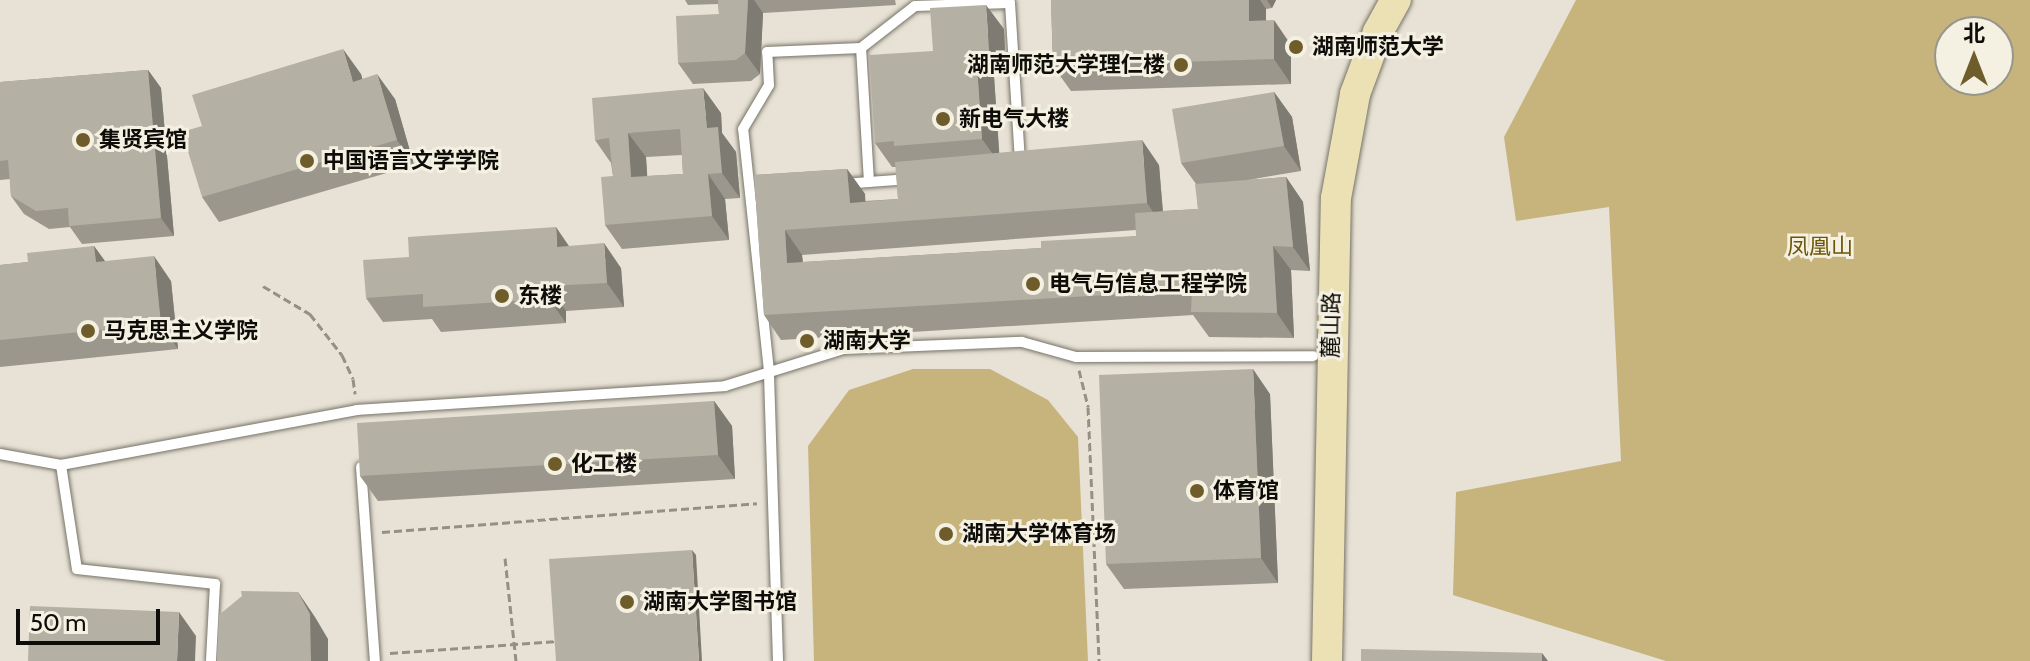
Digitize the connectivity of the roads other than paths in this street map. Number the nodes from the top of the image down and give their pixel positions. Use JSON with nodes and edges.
{"nodes":[{"id":1,"x":1378,"y":0,"type":"edge"},
{"id":2,"x":1396,"y":0,"type":"edge"},
{"id":3,"x":861,"y":48,"type":"junction"},
{"id":4,"x":1005,"y":171,"type":"edge"},
{"id":5,"x":929,"y":177,"type":"edge"},
{"id":6,"x":869,"y":182,"type":"junction"},
{"id":7,"x":838,"y":184,"type":"edge"},
{"id":8,"x":763,"y":190,"type":"edge"},
{"id":9,"x":747,"y":191,"type":"junction"},
{"id":10,"x":1313,"y":356,"type":"junction"},
{"id":11,"x":769,"y":371,"type":"junction"},
{"id":12,"x":357,"y":410,"type":"junction"},
{"id":13,"x":358,"y":425,"type":"edge"},
{"id":14,"x":0,"y":454,"type":"edge"},
{"id":15,"x":361,"y":456,"type":"edge"},
{"id":16,"x":61,"y":465,"type":"junction"},
{"id":17,"x":374,"y":658,"type":"edge"},
{"id":18,"x":211,"y":661,"type":"edge"},
{"id":19,"x":778,"y":661,"type":"edge"},
{"id":20,"x":1309,"y":661,"type":"edge"},
{"id":21,"x":1327,"y":661,"type":"edge"}],
"edges":[{"from":1,"to":10,"type":"main road","name":"麓山路"},
{"from":2,"to":21,"type":"main road","name":"麓山路"},
{"from":3,"to":4,"type":"lane"},
{"from":3,"to":6,"type":"lane"},
{"from":3,"to":9,"type":"lane"},
{"from":5,"to":6,"type":"lane"},
{"from":6,"to":7,"type":"lane"},
{"from":8,"to":9,"type":"lane"},
{"from":9,"to":11,"type":"lane"},
{"from":10,"to":11,"type":"lane"},
{"from":10,"to":20,"type":"main road","name":"麓山路"},
{"from":11,"to":12,"type":"lane"},
{"from":11,"to":19,"type":"lane"},
{"from":12,"to":13,"type":"lane"},
{"from":12,"to":16,"type":"lane"},
{"from":14,"to":16,"type":"lane"},
{"from":15,"to":17,"type":"lane"},
{"from":16,"to":18,"type":"lane"}]}
